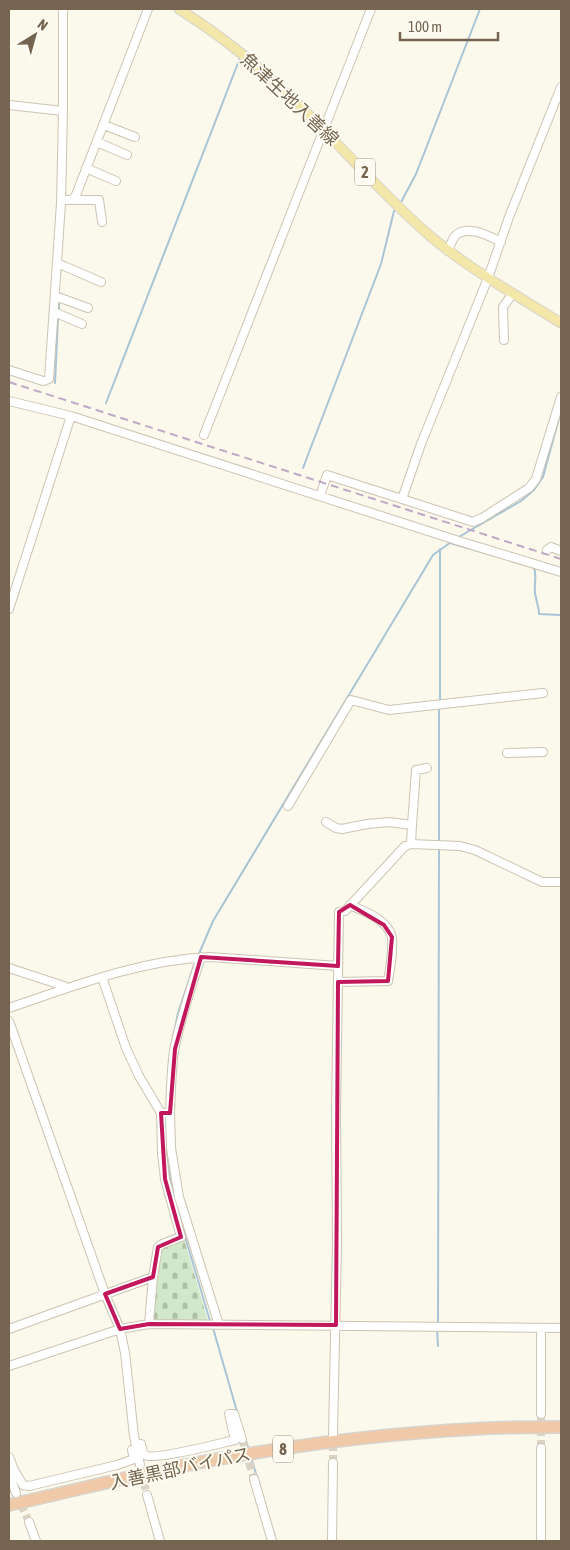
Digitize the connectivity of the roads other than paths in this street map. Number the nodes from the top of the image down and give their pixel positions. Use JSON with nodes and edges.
{"nodes":[{"id":1,"x":63,"y":9,"type":"edge"},
{"id":2,"x":148,"y":9,"type":"edge"},
{"id":3,"x":179,"y":9,"type":"edge"},
{"id":4,"x":371,"y":9,"type":"edge"},
{"id":5,"x":561,"y":87,"type":"edge"},
{"id":6,"x":9,"y":105,"type":"edge"},
{"id":7,"x":63,"y":111,"type":"junction"},
{"id":8,"x":104,"y":125,"type":"junction"},
{"id":9,"x":323,"y":129,"type":"junction"},
{"id":10,"x":135,"y":137,"type":"dead end"},
{"id":11,"x":97,"y":142,"type":"junction"},
{"id":12,"x":127,"y":155,"type":"dead end"},
{"id":13,"x":86,"y":168,"type":"junction"},
{"id":14,"x":116,"y":180,"type":"dead end"},
{"id":15,"x":62,"y":200,"type":"junction"},
{"id":16,"x":72,"y":200,"type":"junction"},
{"id":17,"x":102,"y":222,"type":"dead end"},
{"id":18,"x":501,"y":242,"type":"junction"},
{"id":19,"x":448,"y":251,"type":"junction"},
{"id":20,"x":57,"y":263,"type":"junction"},
{"id":21,"x":488,"y":278,"type":"junction"},
{"id":22,"x":101,"y":282,"type":"dead end"},
{"id":23,"x":513,"y":293,"type":"junction"},
{"id":24,"x":55,"y":296,"type":"junction"},
{"id":25,"x":88,"y":308,"type":"dead end"},
{"id":26,"x":54,"y":312,"type":"junction"},
{"id":27,"x":561,"y":323,"type":"edge"},
{"id":28,"x":82,"y":324,"type":"dead end"},
{"id":29,"x":504,"y":340,"type":"dead end"},
{"id":30,"x":9,"y":370,"type":"edge"},
{"id":31,"x":561,"y":397,"type":"edge"},
{"id":32,"x":9,"y":401,"type":"edge"},
{"id":33,"x":72,"y":416,"type":"junction"},
{"id":34,"x":204,"y":435,"type":"dead end"},
{"id":35,"x":320,"y":496,"type":"junction"},
{"id":36,"x":402,"y":499,"type":"junction"},
{"id":37,"x":547,"y":550,"type":"dead end"},
{"id":38,"x":561,"y":550,"type":"edge"},
{"id":39,"x":561,"y":572,"type":"edge"},
{"id":40,"x":9,"y":609,"type":"edge"},
{"id":41,"x":543,"y":693,"type":"dead end"},
{"id":42,"x":542,"y":752,"type":"dead end"},
{"id":43,"x":507,"y":753,"type":"dead end"},
{"id":44,"x":427,"y":768,"type":"dead end"},
{"id":45,"x":288,"y":806,"type":"dead end"},
{"id":46,"x":326,"y":822,"type":"dead end"},
{"id":47,"x":412,"y":825,"type":"junction"},
{"id":48,"x":412,"y":844,"type":"junction"},
{"id":49,"x":561,"y":882,"type":"edge"},
{"id":50,"x":350,"y":905,"type":"junction"},
{"id":51,"x":201,"y":957,"type":"junction"},
{"id":52,"x":338,"y":966,"type":"junction"},
{"id":53,"x":9,"y":968,"type":"edge"},
{"id":54,"x":102,"y":977,"type":"junction"},
{"id":55,"x":338,"y":982,"type":"junction"},
{"id":56,"x":67,"y":988,"type":"junction"},
{"id":57,"x":9,"y":1008,"type":"edge"},
{"id":58,"x":9,"y":1021,"type":"edge"},
{"id":59,"x":161,"y":1113,"type":"junction"},
{"id":60,"x":170,"y":1113,"type":"junction"},
{"id":61,"x":153,"y":1277,"type":"junction"},
{"id":62,"x":105,"y":1294,"type":"junction"},
{"id":63,"x":150,"y":1324,"type":"junction"},
{"id":64,"x":219,"y":1324,"type":"junction"},
{"id":65,"x":336,"y":1325,"type":"junction"},
{"id":66,"x":120,"y":1328,"type":"junction"},
{"id":67,"x":540,"y":1328,"type":"junction"},
{"id":68,"x":561,"y":1328,"type":"edge"},
{"id":69,"x":9,"y":1329,"type":"edge"},
{"id":70,"x":9,"y":1366,"type":"edge"},
{"id":71,"x":541,"y":1414,"type":"tunnel mouth"},
{"id":72,"x":132,"y":1420,"type":"junction"},
{"id":73,"x":561,"y":1427,"type":"edge"},
{"id":74,"x":333,"y":1435,"type":"tunnel mouth"},
{"id":75,"x":242,"y":1439,"type":"tunnel mouth"},
{"id":76,"x":541,"y":1448,"type":"tunnel mouth"},
{"id":77,"x":9,"y":1457,"type":"edge"},
{"id":78,"x":333,"y":1463,"type":"tunnel mouth"},
{"id":79,"x":140,"y":1465,"type":"tunnel mouth"},
{"id":80,"x":9,"y":1472,"type":"edge"},
{"id":81,"x":254,"y":1479,"type":"tunnel mouth"},
{"id":82,"x":16,"y":1493,"type":"tunnel mouth"},
{"id":83,"x":147,"y":1495,"type":"tunnel mouth"},
{"id":84,"x":9,"y":1506,"type":"edge"},
{"id":85,"x":29,"y":1522,"type":"tunnel mouth"},
{"id":86,"x":36,"y":1541,"type":"edge"},
{"id":87,"x":160,"y":1541,"type":"edge"},
{"id":88,"x":272,"y":1541,"type":"edge"},
{"id":89,"x":332,"y":1541,"type":"edge"},
{"id":90,"x":541,"y":1541,"type":"edge"}],
"edges":[{"from":1,"to":7,"type":"street"},
{"from":2,"to":8,"type":"street"},
{"from":3,"to":9,"type":"main road","name":"魚津生地入善線","number":"2"},
{"from":4,"to":9,"type":"street"},
{"from":5,"to":18,"type":"street"},
{"from":6,"to":7,"type":"street"},
{"from":7,"to":15,"type":"street"},
{"from":8,"to":10,"type":"street"},
{"from":8,"to":11,"type":"street"},
{"from":9,"to":19,"type":"main road","name":"魚津生地入善線","number":"2"},
{"from":9,"to":34,"type":"street"},
{"from":11,"to":12,"type":"street"},
{"from":11,"to":13,"type":"street"},
{"from":13,"to":14,"type":"street"},
{"from":13,"to":16,"type":"street"},
{"from":15,"to":16,"type":"street"},
{"from":15,"to":20,"type":"street"},
{"from":16,"to":17,"type":"street"},
{"from":18,"to":19,"type":"street"},
{"from":18,"to":21,"type":"street"},
{"from":19,"to":21,"type":"main road","name":"魚津生地入善線","number":"2"},
{"from":20,"to":22,"type":"street"},
{"from":20,"to":24,"type":"street"},
{"from":21,"to":23,"type":"main road","name":"魚津生地入善線","number":"2"},
{"from":21,"to":36,"type":"street"},
{"from":23,"to":27,"type":"main road","name":"魚津生地入善線","number":"2"},
{"from":23,"to":29,"type":"street"},
{"from":24,"to":25,"type":"street"},
{"from":24,"to":26,"type":"street"},
{"from":26,"to":28,"type":"street"},
{"from":26,"to":30,"type":"street"},
{"from":31,"to":36,"type":"street"},
{"from":32,"to":33,"type":"street"},
{"from":33,"to":35,"type":"street"},
{"from":33,"to":40,"type":"street"},
{"from":35,"to":36,"type":"street"},
{"from":35,"to":39,"type":"street"},
{"from":37,"to":38,"type":"street"},
{"from":41,"to":45,"type":"street"},
{"from":42,"to":43,"type":"street"},
{"from":44,"to":47,"type":"street"},
{"from":46,"to":47,"type":"street"},
{"from":47,"to":48,"type":"street"},
{"from":48,"to":49,"type":"street"},
{"from":48,"to":50,"type":"street"},
{"from":50,"to":52,"type":"street"},
{"from":50,"to":55,"type":"street"},
{"from":51,"to":52,"type":"street"},
{"from":51,"to":54,"type":"street"},
{"from":51,"to":60,"type":"street"},
{"from":52,"to":55,"type":"street"},
{"from":53,"to":56,"type":"street"},
{"from":54,"to":56,"type":"street"},
{"from":54,"to":59,"type":"street"},
{"from":55,"to":65,"type":"street"},
{"from":56,"to":57,"type":"street"},
{"from":58,"to":62,"type":"street"},
{"from":59,"to":60,"type":"street"},
{"from":59,"to":61,"type":"street"},
{"from":60,"to":64,"type":"street"},
{"from":61,"to":62,"type":"street"},
{"from":61,"to":63,"type":"street"},
{"from":62,"to":66,"type":"street"},
{"from":62,"to":69,"type":"street"},
{"from":63,"to":64,"type":"street"},
{"from":63,"to":66,"type":"street"},
{"from":64,"to":65,"type":"street"},
{"from":65,"to":67,"type":"street"},
{"from":65,"to":74,"type":"street"},
{"from":66,"to":70,"type":"street"},
{"from":66,"to":72,"type":"street"},
{"from":67,"to":68,"type":"street"},
{"from":67,"to":71,"type":"street"},
{"from":72,"to":75,"type":"street"},
{"from":72,"to":77,"type":"street"},
{"from":72,"to":79,"type":"street"},
{"from":73,"to":84,"type":"highway","name":"入善黒部バイパス","number":"8"},
{"from":76,"to":90,"type":"street"},
{"from":78,"to":89,"type":"street"},
{"from":80,"to":82,"type":"street"},
{"from":81,"to":88,"type":"street"},
{"from":83,"to":87,"type":"street"},
{"from":85,"to":86,"type":"street"}]}
